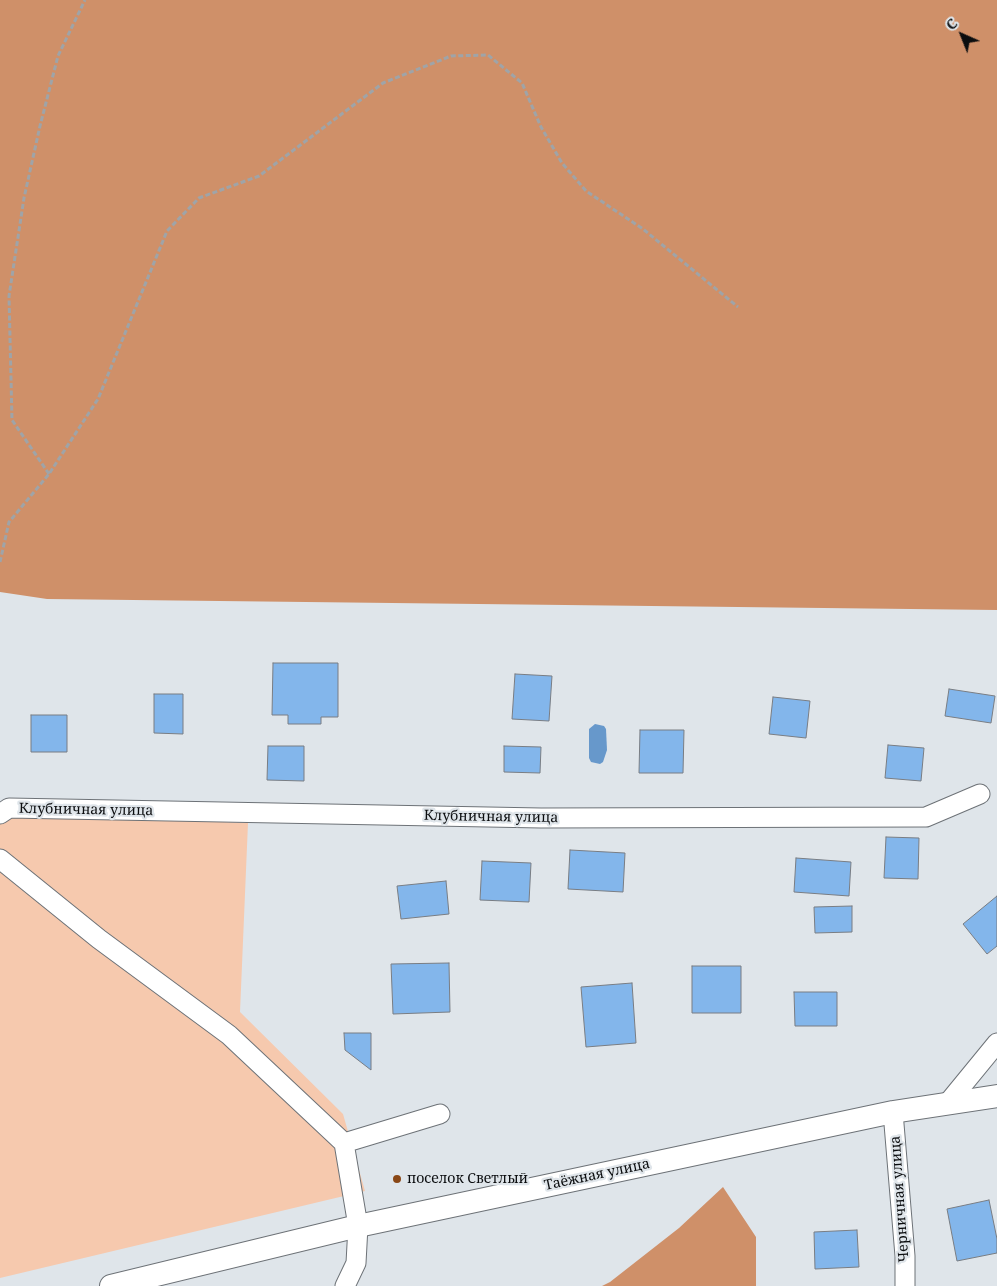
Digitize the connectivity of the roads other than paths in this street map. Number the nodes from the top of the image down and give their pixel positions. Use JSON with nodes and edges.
{"nodes":[{"id":1,"x":980,"y":794,"type":"dead end"},
{"id":2,"x":0,"y":814,"type":"edge"},
{"id":3,"x":0,"y":859,"type":"edge"},
{"id":4,"x":997,"y":1043,"type":"edge"},
{"id":5,"x":997,"y":1096,"type":"edge"},
{"id":6,"x":947,"y":1104,"type":"junction"},
{"id":7,"x":893,"y":1112,"type":"junction"},
{"id":8,"x":440,"y":1114,"type":"dead end"},
{"id":9,"x":344,"y":1144,"type":"junction"},
{"id":10,"x":358,"y":1226,"type":"junction"},
{"id":11,"x":111,"y":1286,"type":"edge"},
{"id":12,"x":345,"y":1286,"type":"edge"},
{"id":13,"x":906,"y":1286,"type":"edge"}],
"edges":[{"from":1,"to":2,"type":"street","name":"Клубничная улица"},
{"from":3,"to":9,"type":"street"},
{"from":4,"to":6,"type":"street"},
{"from":5,"to":6,"type":"street","name":"Таёжная улица"},
{"from":6,"to":7,"type":"street","name":"Таёжная улица"},
{"from":7,"to":10,"type":"street","name":"Таёжная улица"},
{"from":7,"to":13,"type":"street","name":"Черничная улица"},
{"from":8,"to":9,"type":"street"},
{"from":9,"to":10,"type":"street"},
{"from":10,"to":11,"type":"street","name":"Таёжная улица"},
{"from":10,"to":12,"type":"street"}]}
